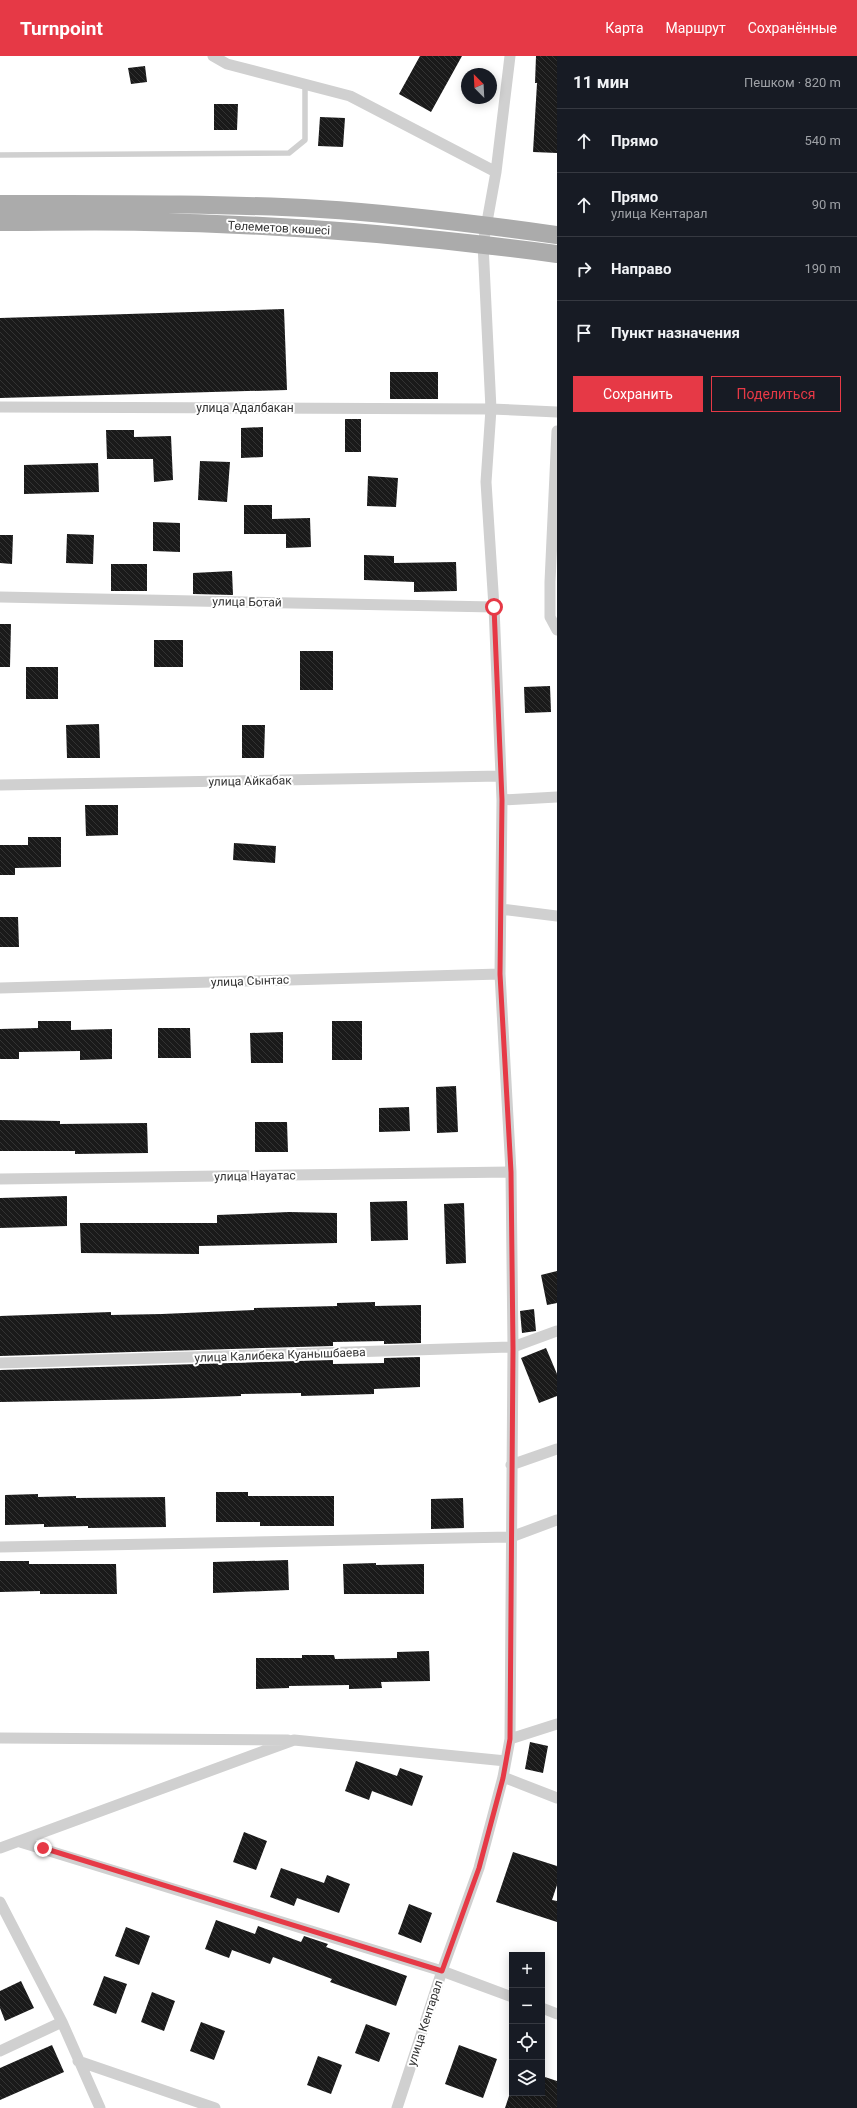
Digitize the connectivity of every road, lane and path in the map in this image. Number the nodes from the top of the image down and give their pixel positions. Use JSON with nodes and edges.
{"nodes":[{"id":1,"x":213,"y":56,"type":"edge"},
{"id":2,"x":510,"y":56,"type":"edge"},
{"id":3,"x":305,"y":84,"type":"junction"},
{"id":4,"x":0,"y":155,"type":"edge"},
{"id":5,"x":496,"y":172,"type":"junction"},
{"id":6,"x":0,"y":204,"type":"edge"},
{"id":7,"x":0,"y":222,"type":"edge"},
{"id":8,"x":486,"y":225,"type":"junction"},
{"id":9,"x":557,"y":235,"type":"edge"},
{"id":10,"x":483,"y":244,"type":"junction"},
{"id":11,"x":557,"y":254,"type":"edge"},
{"id":12,"x":0,"y":407,"type":"edge"},
{"id":13,"x":491,"y":409,"type":"junction"},
{"id":14,"x":557,"y":412,"type":"edge"},
{"id":15,"x":557,"y":431,"type":"edge"},
{"id":16,"x":0,"y":597,"type":"edge"},
{"id":17,"x":494,"y":607,"type":"junction"},
{"id":18,"x":557,"y":630,"type":"edge"},
{"id":19,"x":501,"y":776,"type":"junction"},
{"id":20,"x":0,"y":785,"type":"edge"},
{"id":21,"x":557,"y":797,"type":"edge"},
{"id":22,"x":502,"y":800,"type":"junction"},
{"id":23,"x":501,"y":909,"type":"junction"},
{"id":24,"x":557,"y":916,"type":"edge"},
{"id":25,"x":500,"y":974,"type":"junction"},
{"id":26,"x":0,"y":988,"type":"edge"},
{"id":27,"x":511,"y":1172,"type":"junction"},
{"id":28,"x":0,"y":1180,"type":"edge"},
{"id":29,"x":557,"y":1331,"type":"edge"},
{"id":30,"x":513,"y":1348,"type":"junction"},
{"id":31,"x":0,"y":1363,"type":"edge"},
{"id":32,"x":557,"y":1449,"type":"edge"},
{"id":33,"x":511,"y":1465,"type":"junction"},
{"id":34,"x":557,"y":1520,"type":"edge"},
{"id":35,"x":511,"y":1537,"type":"junction"},
{"id":36,"x":0,"y":1547,"type":"edge"},
{"id":37,"x":557,"y":1724,"type":"edge"},
{"id":38,"x":0,"y":1738,"type":"edge"},
{"id":39,"x":510,"y":1739,"type":"junction"},
{"id":40,"x":294,"y":1740,"type":"junction"},
{"id":41,"x":506,"y":1761,"type":"junction"},
{"id":42,"x":503,"y":1778,"type":"junction"},
{"id":43,"x":557,"y":1798,"type":"edge"},
{"id":44,"x":20,"y":1842,"type":"junction"},
{"id":45,"x":0,"y":1848,"type":"edge"},
{"id":46,"x":0,"y":1902,"type":"edge"},
{"id":47,"x":442,"y":1971,"type":"junction"},
{"id":48,"x":509,"y":1996,"type":"edge"},
{"id":49,"x":545,"y":2009,"type":"edge"},
{"id":50,"x":557,"y":2014,"type":"edge"},
{"id":51,"x":62,"y":2022,"type":"junction"},
{"id":52,"x":0,"y":2051,"type":"edge"},
{"id":53,"x":78,"y":2061,"type":"junction"},
{"id":54,"x":100,"y":2108,"type":"edge"},
{"id":55,"x":216,"y":2108,"type":"edge"},
{"id":56,"x":397,"y":2108,"type":"edge"}],
"edges":[{"from":1,"to":3,"type":"street"},
{"from":2,"to":5,"type":"street","name":"улица Кентарал"},
{"from":3,"to":4,"type":"lane"},
{"from":3,"to":5,"type":"street"},
{"from":5,"to":8,"type":"street","name":"улица Кентарал"},
{"from":6,"to":8,"type":"main road","name":"Төлеметов көшесі"},
{"from":7,"to":10,"type":"main road","name":"Төлеметов көшесі"},
{"from":8,"to":9,"type":"main road","name":"Төлеметов көшесі"},
{"from":8,"to":10,"type":"street","name":"улица Кентарал"},
{"from":10,"to":11,"type":"main road","name":"Төлеметов көшесі"},
{"from":10,"to":13,"type":"street","name":"улица Кентарал"},
{"from":12,"to":13,"type":"street","name":"улица Адалбакан"},
{"from":13,"to":14,"type":"street","name":"улица Адалбакан"},
{"from":13,"to":17,"type":"street","name":"улица Кентарал"},
{"from":15,"to":18,"type":"street"},
{"from":16,"to":17,"type":"street","name":"улица Ботай"},
{"from":17,"to":19,"type":"street","name":"улица Кентарал"},
{"from":19,"to":20,"type":"street","name":"улица Айкабак"},
{"from":19,"to":22,"type":"street","name":"улица Кентарал"},
{"from":21,"to":22,"type":"street"},
{"from":22,"to":23,"type":"street","name":"улица Кентарал"},
{"from":23,"to":24,"type":"street"},
{"from":23,"to":25,"type":"street","name":"улица Кентарал"},
{"from":25,"to":26,"type":"street","name":"улица Сынтас"},
{"from":25,"to":27,"type":"street","name":"улица Кентарал"},
{"from":27,"to":28,"type":"street","name":"улица Науатас"},
{"from":27,"to":30,"type":"street","name":"улица Кентарал"},
{"from":29,"to":30,"type":"street","name":"улица Калибека Куанышбаева"},
{"from":30,"to":31,"type":"street","name":"улица Калибека Куанышбаева"},
{"from":30,"to":33,"type":"street","name":"улица Кентарал"},
{"from":32,"to":33,"type":"street"},
{"from":33,"to":35,"type":"street","name":"улица Кентарал"},
{"from":34,"to":35,"type":"street"},
{"from":35,"to":36,"type":"street"},
{"from":35,"to":39,"type":"street","name":"улица Кентарал"},
{"from":37,"to":39,"type":"street"},
{"from":38,"to":40,"type":"street"},
{"from":39,"to":41,"type":"street","name":"улица Кентарал"},
{"from":40,"to":41,"type":"street"},
{"from":40,"to":44,"type":"street"},
{"from":41,"to":42,"type":"street","name":"улица Кентарал"},
{"from":42,"to":43,"type":"street"},
{"from":42,"to":47,"type":"street","name":"улица Кентарал"},
{"from":44,"to":45,"type":"street"},
{"from":44,"to":47,"type":"street"},
{"from":46,"to":51,"type":"street"},
{"from":47,"to":48,"type":"street"},
{"from":47,"to":56,"type":"street","name":"улица Кентарал"},
{"from":49,"to":50,"type":"street"},
{"from":51,"to":52,"type":"street"},
{"from":51,"to":53,"type":"street"},
{"from":53,"to":54,"type":"street"},
{"from":53,"to":55,"type":"street"}]}
